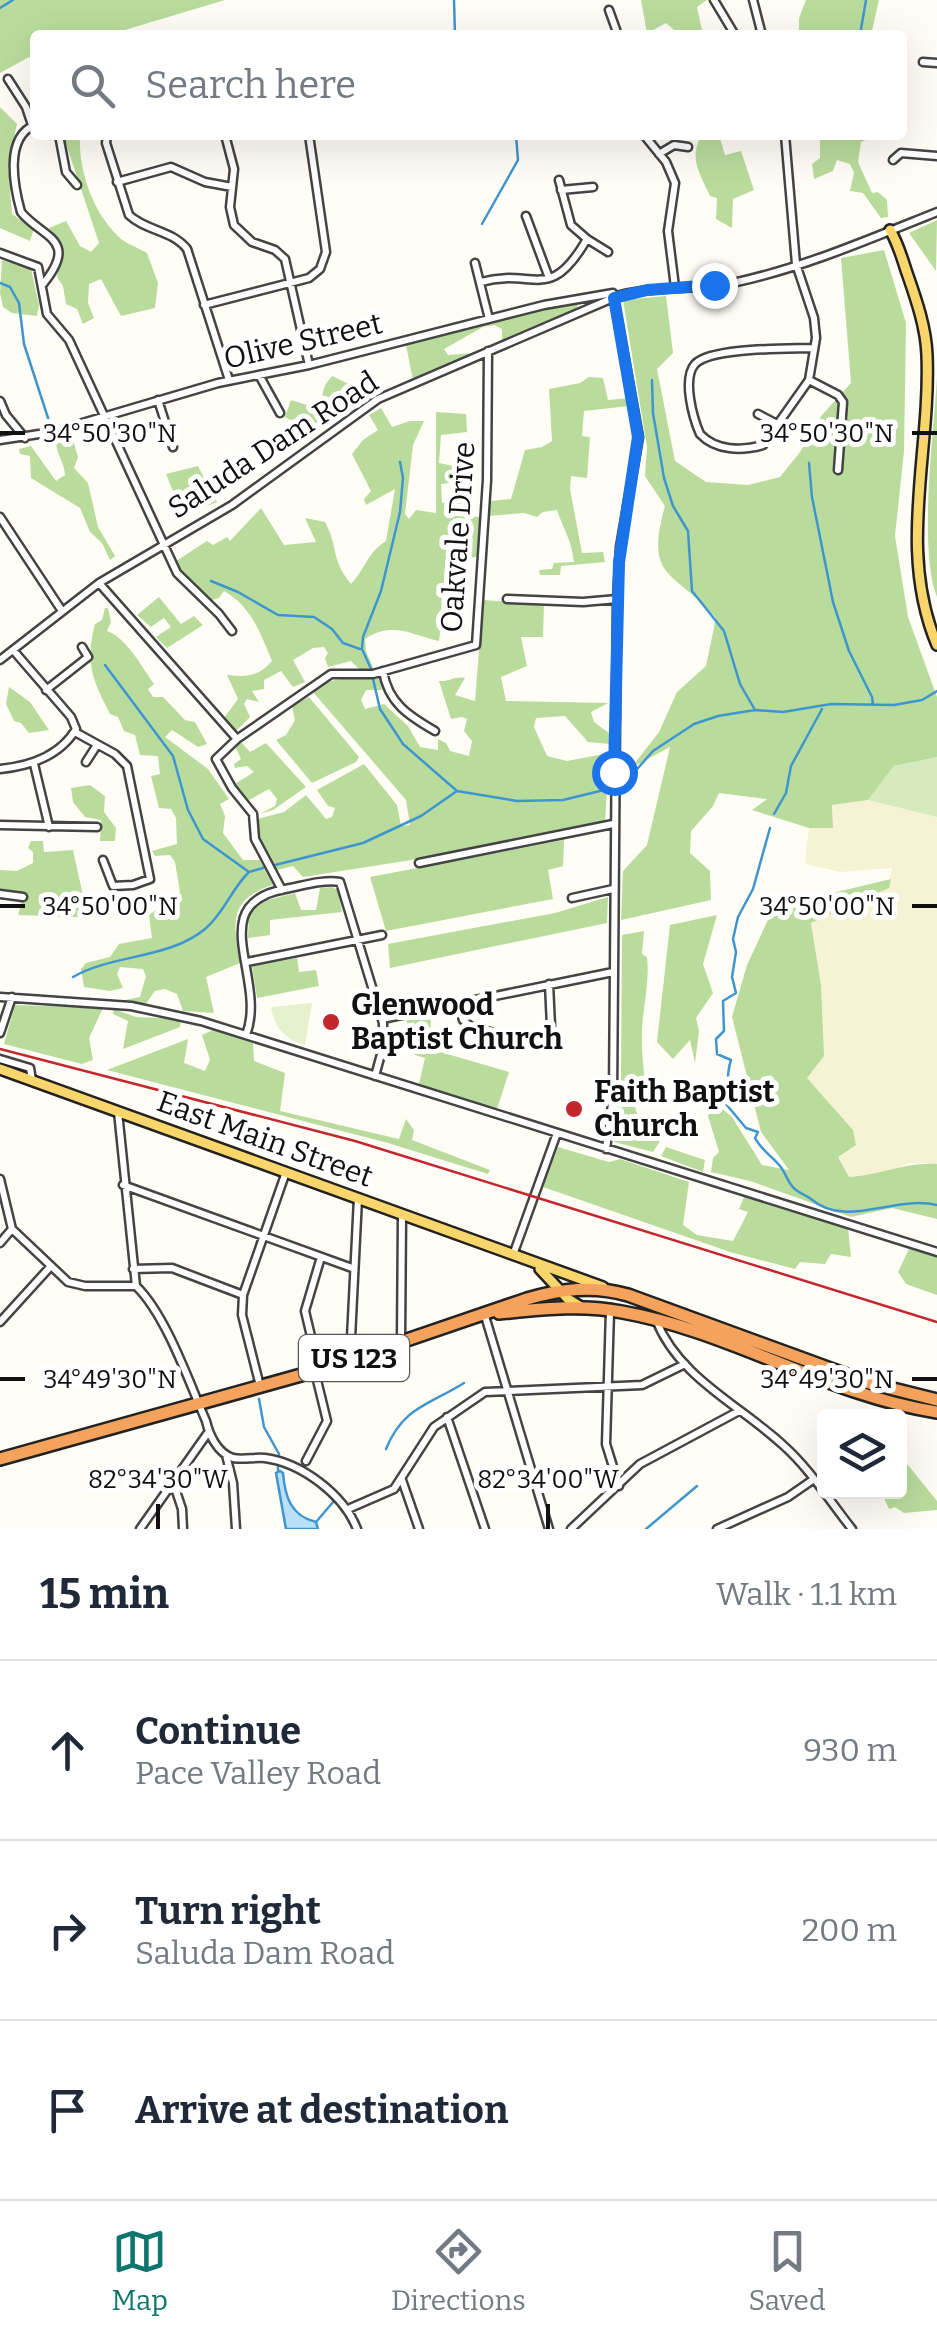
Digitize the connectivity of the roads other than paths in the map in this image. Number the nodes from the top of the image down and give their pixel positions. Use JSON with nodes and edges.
{"nodes":[{"id":1,"x":714,"y":0,"type":"edge"},
{"id":2,"x":753,"y":0,"type":"edge"},
{"id":3,"x":609,"y":10,"type":"dead end"},
{"id":4,"x":616,"y":30,"type":"edge"},
{"id":5,"x":732,"y":30,"type":"edge"},
{"id":6,"x":761,"y":30,"type":"edge"},
{"id":7,"x":923,"y":62,"type":"dead end"},
{"id":8,"x":937,"y":64,"type":"edge"},
{"id":9,"x":8,"y":79,"type":"dead end"},
{"id":10,"x":30,"y":116,"type":"edge"},
{"id":11,"x":30,"y":128,"type":"edge"},
{"id":12,"x":59,"y":140,"type":"edge"},
{"id":13,"x":106,"y":140,"type":"edge"},
{"id":14,"x":225,"y":140,"type":"edge"},
{"id":15,"x":311,"y":140,"type":"edge"},
{"id":16,"x":648,"y":140,"type":"edge"},
{"id":17,"x":785,"y":140,"type":"edge"},
{"id":18,"x":688,"y":147,"type":"dead end"},
{"id":19,"x":659,"y":154,"type":"junction"},
{"id":20,"x":937,"y":156,"type":"edge"},
{"id":21,"x":893,"y":160,"type":"dead end"},
{"id":22,"x":559,"y":180,"type":"dead end"},
{"id":23,"x":118,"y":182,"type":"junction"},
{"id":24,"x":77,"y":185,"type":"dead end"},
{"id":25,"x":232,"y":187,"type":"junction"},
{"id":26,"x":592,"y":188,"type":"dead end"},
{"id":27,"x":561,"y":190,"type":"junction"},
{"id":28,"x":937,"y":212,"type":"edge"},
{"id":29,"x":526,"y":216,"type":"dead end"},
{"id":30,"x":890,"y":230,"type":"junction"},
{"id":31,"x":587,"y":239,"type":"junction"},
{"id":32,"x":608,"y":252,"type":"dead end"},
{"id":33,"x":0,"y":253,"type":"edge"},
{"id":34,"x":475,"y":263,"type":"dead end"},
{"id":35,"x":796,"y":264,"type":"junction"},
{"id":36,"x":549,"y":278,"type":"junction"},
{"id":37,"x":481,"y":282,"type":"junction"},
{"id":38,"x":292,"y":283,"type":"junction"},
{"id":39,"x":42,"y":284,"type":"junction"},
{"id":40,"x":674,"y":287,"type":"junction"},
{"id":41,"x":582,"y":296,"type":"junction"},
{"id":42,"x":614,"y":298,"type":"junction"},
{"id":43,"x":204,"y":305,"type":"junction"},
{"id":44,"x":582,"y":311,"type":"junction"},
{"id":45,"x":489,"y":319,"type":"junction"},
{"id":46,"x":814,"y":348,"type":"junction"},
{"id":47,"x":488,"y":351,"type":"junction"},
{"id":48,"x":309,"y":364,"type":"junction"},
{"id":49,"x":259,"y":374,"type":"junction"},
{"id":50,"x":229,"y":380,"type":"junction"},
{"id":51,"x":809,"y":380,"type":"junction"},
{"id":52,"x":158,"y":400,"type":"junction"},
{"id":53,"x":0,"y":401,"type":"edge"},
{"id":54,"x":280,"y":413,"type":"dead end"},
{"id":55,"x":758,"y":414,"type":"dead end"},
{"id":56,"x":103,"y":416,"type":"junction"},
{"id":57,"x":778,"y":424,"type":"junction"},
{"id":58,"x":26,"y":438,"type":"junction"},
{"id":59,"x":0,"y":440,"type":"edge"},
{"id":60,"x":173,"y":447,"type":"dead end"},
{"id":61,"x":838,"y":470,"type":"dead end"},
{"id":62,"x":0,"y":517,"type":"edge"},
{"id":63,"x":162,"y":544,"type":"junction"},
{"id":64,"x":99,"y":583,"type":"junction"},
{"id":65,"x":507,"y":599,"type":"dead end"},
{"id":66,"x":617,"y":600,"type":"junction"},
{"id":67,"x":62,"y":611,"type":"junction"},
{"id":68,"x":232,"y":631,"type":"dead end"},
{"id":69,"x":937,"y":645,"type":"edge"},
{"id":70,"x":82,"y":647,"type":"dead end"},
{"id":71,"x":13,"y":650,"type":"junction"},
{"id":72,"x":0,"y":660,"type":"edge"},
{"id":73,"x":383,"y":671,"type":"junction"},
{"id":74,"x":46,"y":690,"type":"junction"},
{"id":75,"x":435,"y":731,"type":"dead end"},
{"id":76,"x":76,"y":732,"type":"junction"},
{"id":77,"x":237,"y":739,"type":"junction"},
{"id":78,"x":97,"y":745,"type":"junction"},
{"id":79,"x":86,"y":762,"type":"dead end"},
{"id":80,"x":34,"y":764,"type":"junction"},
{"id":81,"x":0,"y":770,"type":"edge"},
{"id":82,"x":613,"y":824,"type":"junction"},
{"id":83,"x":0,"y":826,"type":"edge"},
{"id":84,"x":49,"y":827,"type":"junction"},
{"id":85,"x":97,"y":827,"type":"dead end"},
{"id":86,"x":103,"y":860,"type":"dead end"},
{"id":87,"x":419,"y":863,"type":"dead end"},
{"id":88,"x":613,"y":888,"type":"junction"},
{"id":89,"x":282,"y":890,"type":"junction"},
{"id":90,"x":0,"y":894,"type":"edge"},
{"id":91,"x":24,"y":896,"type":"dead end"},
{"id":92,"x":572,"y":898,"type":"dead end"},
{"id":93,"x":382,"y":936,"type":"dead end"},
{"id":94,"x":358,"y":940,"type":"junction"},
{"id":95,"x":247,"y":962,"type":"junction"},
{"id":96,"x":613,"y":972,"type":"junction"},
{"id":97,"x":549,"y":984,"type":"junction"},
{"id":98,"x":0,"y":996,"type":"edge"},
{"id":99,"x":12,"y":997,"type":"junction"},
{"id":100,"x":458,"y":1002,"type":"junction"},
{"id":101,"x":382,"y":1018,"type":"junction"},
{"id":102,"x":0,"y":1033,"type":"edge"},
{"id":103,"x":246,"y":1035,"type":"junction"},
{"id":104,"x":0,"y":1058,"type":"edge"},
{"id":105,"x":0,"y":1069,"type":"edge"},
{"id":106,"x":374,"y":1076,"type":"junction"},
{"id":107,"x":32,"y":1080,"type":"junction"},
{"id":108,"x":118,"y":1112,"type":"junction"},
{"id":109,"x":558,"y":1134,"type":"junction"},
{"id":110,"x":606,"y":1150,"type":"junction"},
{"id":111,"x":286,"y":1172,"type":"junction"},
{"id":112,"x":0,"y":1179,"type":"edge"},
{"id":113,"x":123,"y":1185,"type":"junction"},
{"id":114,"x":358,"y":1198,"type":"junction"},
{"id":115,"x":402,"y":1215,"type":"junction"},
{"id":116,"x":12,"y":1229,"type":"junction"},
{"id":117,"x":264,"y":1236,"type":"junction"},
{"id":118,"x":0,"y":1244,"type":"edge"},
{"id":119,"x":937,"y":1252,"type":"edge"},
{"id":120,"x":512,"y":1256,"type":"junction"},
{"id":121,"x":321,"y":1257,"type":"junction"},
{"id":122,"x":51,"y":1266,"type":"junction"},
{"id":123,"x":352,"y":1268,"type":"junction"},
{"id":124,"x":133,"y":1269,"type":"junction"},
{"id":125,"x":546,"y":1272,"type":"junction"},
{"id":126,"x":136,"y":1286,"type":"junction"},
{"id":127,"x":561,"y":1290,"type":"junction"},
{"id":128,"x":620,"y":1293,"type":"junction"},
{"id":129,"x":242,"y":1295,"type":"junction"},
{"id":130,"x":542,"y":1295,"type":"junction"},
{"id":131,"x":581,"y":1307,"type":"junction"},
{"id":132,"x":666,"y":1308,"type":"junction"},
{"id":133,"x":610,"y":1310,"type":"junction"},
{"id":134,"x":485,"y":1316,"type":"junction"},
{"id":135,"x":698,"y":1320,"type":"junction"},
{"id":136,"x":0,"y":1322,"type":"edge"},
{"id":137,"x":661,"y":1325,"type":"junction"},
{"id":138,"x":684,"y":1328,"type":"junction"},
{"id":139,"x":727,"y":1335,"type":"junction"},
{"id":140,"x":401,"y":1343,"type":"junction"},
{"id":141,"x":350,"y":1360,"type":"junction"},
{"id":142,"x":685,"y":1364,"type":"junction"},
{"id":143,"x":317,"y":1370,"type":"junction"},
{"id":144,"x":848,"y":1382,"type":"junction"},
{"id":145,"x":260,"y":1387,"type":"junction"},
{"id":146,"x":608,"y":1388,"type":"junction"},
{"id":147,"x":507,"y":1390,"type":"junction"},
{"id":148,"x":937,"y":1400,"type":"edge"},
{"id":149,"x":199,"y":1405,"type":"junction"},
{"id":150,"x":739,"y":1411,"type":"junction"},
{"id":151,"x":937,"y":1412,"type":"edge"},
{"id":152,"x":447,"y":1418,"type":"junction"},
{"id":153,"x":208,"y":1434,"type":"junction"},
{"id":154,"x":226,"y":1454,"type":"junction"},
{"id":155,"x":0,"y":1459,"type":"edge"},
{"id":156,"x":306,"y":1461,"type":"dead end"},
{"id":157,"x":814,"y":1478,"type":"junction"},
{"id":158,"x":402,"y":1479,"type":"junction"},
{"id":159,"x":173,"y":1482,"type":"junction"},
{"id":160,"x":618,"y":1486,"type":"junction"},
{"id":161,"x":348,"y":1509,"type":"junction"},
{"id":162,"x":850,"y":1528,"type":"edge"},
{"id":163,"x":140,"y":1529,"type":"edge"},
{"id":164,"x":183,"y":1529,"type":"edge"},
{"id":165,"x":236,"y":1529,"type":"edge"},
{"id":166,"x":357,"y":1529,"type":"edge"},
{"id":167,"x":420,"y":1529,"type":"edge"},
{"id":168,"x":485,"y":1529,"type":"edge"},
{"id":169,"x":550,"y":1529,"type":"edge"},
{"id":170,"x":571,"y":1529,"type":"edge"},
{"id":171,"x":717,"y":1529,"type":"edge"}],
"edges":[{"from":1,"to":5,"type":"street"},
{"from":2,"to":6,"type":"street"},
{"from":3,"to":4,"type":"street"},
{"from":7,"to":8,"type":"street"},
{"from":9,"to":10,"type":"street"},
{"from":11,"to":39,"type":"street"},
{"from":12,"to":24,"type":"street"},
{"from":13,"to":23,"type":"street"},
{"from":14,"to":25,"type":"street"},
{"from":15,"to":38,"type":"street"},
{"from":16,"to":19,"type":"street"},
{"from":17,"to":35,"type":"street"},
{"from":18,"to":19,"type":"street"},
{"from":19,"to":40,"type":"street"},
{"from":20,"to":21,"type":"street"},
{"from":22,"to":27,"type":"street"},
{"from":23,"to":25,"type":"street"},
{"from":23,"to":43,"type":"street"},
{"from":25,"to":38,"type":"street"},
{"from":26,"to":27,"type":"street"},
{"from":27,"to":31,"type":"street"},
{"from":28,"to":30,"type":"street","name":"Saluda Dam Road"},
{"from":29,"to":36,"type":"street"},
{"from":30,"to":35,"type":"street","name":"Saluda Dam Road"},
{"from":30,"to":69,"type":"main road"},
{"from":31,"to":32,"type":"street"},
{"from":31,"to":36,"type":"street"},
{"from":33,"to":39,"type":"street"},
{"from":34,"to":37,"type":"street"},
{"from":35,"to":40,"type":"street","name":"Saluda Dam Road"},
{"from":35,"to":46,"type":"street"},
{"from":36,"to":37,"type":"street"},
{"from":37,"to":45,"type":"street"},
{"from":38,"to":43,"type":"street"},
{"from":38,"to":48,"type":"street"},
{"from":39,"to":56,"type":"street"},
{"from":40,"to":42,"type":"street","name":"Saluda Dam Road"},
{"from":41,"to":42,"type":"street","name":"Olive Street"},
{"from":41,"to":44,"type":"street"},
{"from":41,"to":45,"type":"street","name":"Olive Street"},
{"from":42,"to":44,"type":"street","name":"Saluda Dam Road"},
{"from":42,"to":66,"type":"street"},
{"from":43,"to":50,"type":"street"},
{"from":44,"to":47,"type":"street","name":"Saluda Dam Road"},
{"from":45,"to":48,"type":"street","name":"Olive Street"},
{"from":46,"to":51,"type":"street"},
{"from":46,"to":57,"type":"street"},
{"from":47,"to":63,"type":"street","name":"Saluda Dam Road"},
{"from":47,"to":73,"type":"street","name":"Oakvale Drive"},
{"from":48,"to":49,"type":"street","name":"Olive Street"},
{"from":49,"to":50,"type":"street","name":"Olive Street"},
{"from":49,"to":54,"type":"street"},
{"from":50,"to":52,"type":"street","name":"Olive Street"},
{"from":51,"to":57,"type":"street"},
{"from":51,"to":61,"type":"street"},
{"from":52,"to":56,"type":"street","name":"Olive Street"},
{"from":52,"to":60,"type":"street"},
{"from":53,"to":58,"type":"street"},
{"from":55,"to":57,"type":"street"},
{"from":56,"to":58,"type":"street","name":"Olive Street"},
{"from":56,"to":63,"type":"street"},
{"from":58,"to":59,"type":"street","name":"Olive Street"},
{"from":62,"to":67,"type":"street"},
{"from":63,"to":64,"type":"street","name":"Saluda Dam Road"},
{"from":63,"to":68,"type":"street"},
{"from":64,"to":67,"type":"street","name":"Saluda Dam Road"},
{"from":64,"to":77,"type":"street"},
{"from":65,"to":66,"type":"street"},
{"from":66,"to":82,"type":"street"},
{"from":67,"to":71,"type":"street","name":"Saluda Dam Road"},
{"from":70,"to":74,"type":"street"},
{"from":71,"to":72,"type":"street","name":"Saluda Dam Road"},
{"from":71,"to":74,"type":"street"},
{"from":73,"to":75,"type":"street"},
{"from":73,"to":77,"type":"street","name":"Oakvale Drive"},
{"from":74,"to":76,"type":"street"},
{"from":76,"to":78,"type":"street"},
{"from":76,"to":80,"type":"street"},
{"from":77,"to":89,"type":"street"},
{"from":78,"to":79,"type":"street"},
{"from":78,"to":86,"type":"street"},
{"from":80,"to":81,"type":"street"},
{"from":80,"to":84,"type":"street"},
{"from":82,"to":87,"type":"street"},
{"from":82,"to":88,"type":"street"},
{"from":83,"to":84,"type":"street"},
{"from":84,"to":85,"type":"street"},
{"from":88,"to":92,"type":"street"},
{"from":88,"to":96,"type":"street"},
{"from":89,"to":94,"type":"street"},
{"from":89,"to":95,"type":"street"},
{"from":90,"to":91,"type":"street"},
{"from":93,"to":94,"type":"street"},
{"from":94,"to":95,"type":"street"},
{"from":94,"to":101,"type":"street"},
{"from":95,"to":103,"type":"street"},
{"from":96,"to":97,"type":"street"},
{"from":96,"to":110,"type":"street"},
{"from":97,"to":100,"type":"street"},
{"from":97,"to":100,"type":"street"},
{"from":98,"to":99,"type":"street"},
{"from":99,"to":102,"type":"street"},
{"from":99,"to":103,"type":"street"},
{"from":100,"to":101,"type":"street"},
{"from":101,"to":106,"type":"street"},
{"from":103,"to":106,"type":"street"},
{"from":104,"to":107,"type":"street"},
{"from":105,"to":107,"type":"main road","name":"East Main Street"},
{"from":106,"to":109,"type":"street"},
{"from":107,"to":108,"type":"main road","name":"East Main Street"},
{"from":108,"to":111,"type":"main road","name":"East Main Street"},
{"from":108,"to":113,"type":"street"},
{"from":109,"to":110,"type":"street"},
{"from":109,"to":120,"type":"street"},
{"from":110,"to":119,"type":"street"},
{"from":111,"to":114,"type":"main road","name":"East Main Street"},
{"from":111,"to":117,"type":"street"},
{"from":112,"to":116,"type":"street"},
{"from":113,"to":117,"type":"street"},
{"from":113,"to":124,"type":"street"},
{"from":114,"to":115,"type":"main road","name":"East Main Street"},
{"from":114,"to":123,"type":"street"},
{"from":115,"to":120,"type":"main road","name":"East Main Street"},
{"from":115,"to":140,"type":"street"},
{"from":116,"to":118,"type":"street"},
{"from":116,"to":122,"type":"street"},
{"from":117,"to":121,"type":"street"},
{"from":117,"to":129,"type":"street"},
{"from":120,"to":125,"type":"main road","name":"East Main Street"},
{"from":120,"to":128,"type":"main road","name":"East Main Street"},
{"from":121,"to":123,"type":"street"},
{"from":121,"to":143,"type":"street"},
{"from":122,"to":126,"type":"street"},
{"from":122,"to":136,"type":"street"},
{"from":123,"to":141,"type":"street"},
{"from":124,"to":126,"type":"street"},
{"from":124,"to":129,"type":"street"},
{"from":125,"to":127,"type":"main road","name":"East Main Street"},
{"from":125,"to":130,"type":"main road"},
{"from":126,"to":149,"type":"street"},
{"from":127,"to":128,"type":"highway","number":"US 123"},
{"from":127,"to":130,"type":"highway","number":"US 123"},
{"from":127,"to":131,"type":"main road","name":"East Main Street"},
{"from":128,"to":132,"type":"highway","number":"US 123"},
{"from":129,"to":145,"type":"street"},
{"from":130,"to":134,"type":"highway","number":"US 123"},
{"from":131,"to":133,"type":"highway","number":"US 123"},
{"from":131,"to":134,"type":"highway","number":"US 123"},
{"from":132,"to":135,"type":"highway","number":"US 123"},
{"from":132,"to":137,"type":"street"},
{"from":133,"to":137,"type":"highway","number":"US 123"},
{"from":133,"to":146,"type":"street"},
{"from":134,"to":140,"type":"highway","number":"US 123"},
{"from":134,"to":147,"type":"street"},
{"from":135,"to":138,"type":"highway"},
{"from":135,"to":139,"type":"highway","number":"US 123"},
{"from":137,"to":138,"type":"highway","number":"US 123"},
{"from":137,"to":142,"type":"street"},
{"from":138,"to":139,"type":"highway","number":"US 123"},
{"from":139,"to":144,"type":"highway","number":"US 123"},
{"from":140,"to":141,"type":"highway","number":"US 123"},
{"from":141,"to":143,"type":"highway","number":"US 123"},
{"from":142,"to":146,"type":"street"},
{"from":142,"to":150,"type":"street"},
{"from":143,"to":145,"type":"highway","number":"US 123"},
{"from":143,"to":156,"type":"street"},
{"from":144,"to":148,"type":"highway","number":"US 123"},
{"from":144,"to":151,"type":"highway","number":"US 123"},
{"from":145,"to":149,"type":"highway","number":"US 123"},
{"from":146,"to":147,"type":"street"},
{"from":146,"to":160,"type":"street"},
{"from":147,"to":152,"type":"street"},
{"from":147,"to":169,"type":"street"},
{"from":149,"to":153,"type":"street"},
{"from":149,"to":155,"type":"highway","number":"US 123"},
{"from":150,"to":157,"type":"street"},
{"from":150,"to":160,"type":"street"},
{"from":152,"to":158,"type":"street"},
{"from":152,"to":168,"type":"street"},
{"from":153,"to":154,"type":"street"},
{"from":153,"to":159,"type":"street"},
{"from":154,"to":161,"type":"street"},
{"from":154,"to":165,"type":"street"},
{"from":157,"to":162,"type":"street"},
{"from":157,"to":171,"type":"street"},
{"from":158,"to":161,"type":"street"},
{"from":158,"to":167,"type":"street"},
{"from":159,"to":163,"type":"street"},
{"from":159,"to":164,"type":"street"},
{"from":160,"to":170,"type":"street"},
{"from":161,"to":166,"type":"street"}]}
